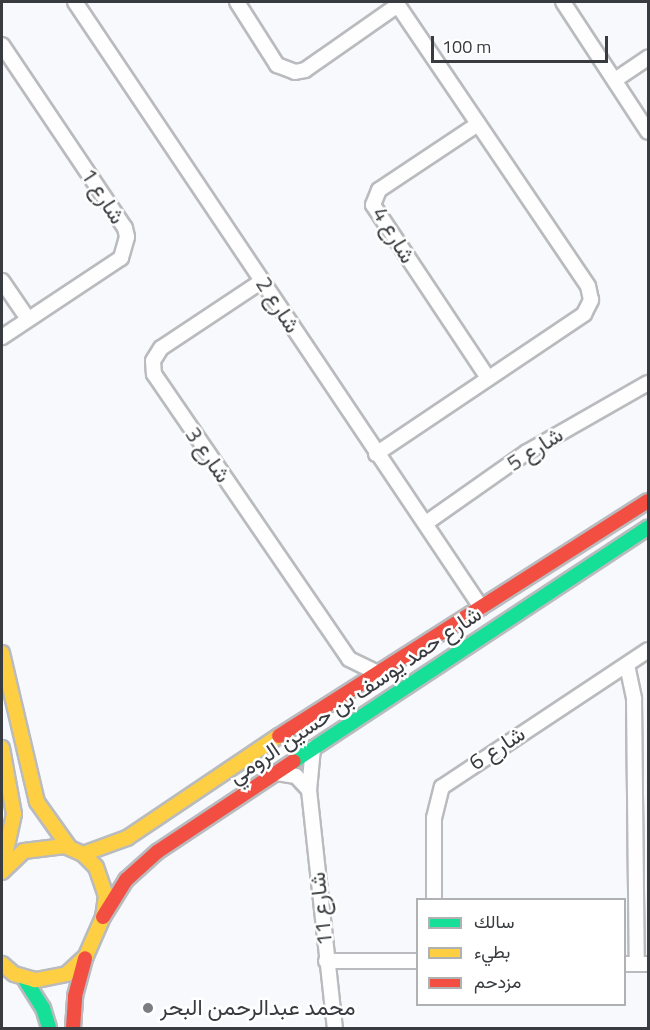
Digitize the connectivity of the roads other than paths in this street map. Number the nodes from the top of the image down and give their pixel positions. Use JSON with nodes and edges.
{"nodes":[{"id":1,"x":75,"y":2,"type":"edge"},
{"id":2,"x":237,"y":2,"type":"edge"},
{"id":3,"x":563,"y":2,"type":"edge"},
{"id":4,"x":397,"y":3,"type":"edge"},
{"id":5,"x":2,"y":45,"type":"edge"},
{"id":6,"x":648,"y":58,"type":"edge"},
{"id":7,"x":615,"y":80,"type":"junction"},
{"id":8,"x":478,"y":124,"type":"junction"},
{"id":9,"x":648,"y":132,"type":"edge"},
{"id":10,"x":262,"y":281,"type":"junction"},
{"id":11,"x":2,"y":282,"type":"edge"},
{"id":12,"x":28,"y":319,"type":"junction"},
{"id":13,"x":2,"y":337,"type":"edge"},
{"id":14,"x":488,"y":378,"type":"junction"},
{"id":15,"x":648,"y":383,"type":"edge"},
{"id":16,"x":376,"y":454,"type":"junction"},
{"id":17,"x":648,"y":501,"type":"edge"},
{"id":18,"x":426,"y":523,"type":"junction"},
{"id":19,"x":648,"y":528,"type":"edge"},
{"id":20,"x":481,"y":607,"type":"junction"},
{"id":21,"x":648,"y":650,"type":"edge"},
{"id":22,"x":2,"y":653,"type":"edge"},
{"id":23,"x":349,"y":659,"type":"junction"},
{"id":24,"x":627,"y":665,"type":"junction"},
{"id":25,"x":376,"y":672,"type":"junction"},
{"id":26,"x":349,"y":689,"type":"junction"},
{"id":27,"x":2,"y":747,"type":"edge"},
{"id":28,"x":313,"y":748,"type":"junction"},
{"id":29,"x":277,"y":773,"type":"junction"},
{"id":30,"x":309,"y":790,"type":"junction"},
{"id":31,"x":196,"y":793,"type":"junction"},
{"id":32,"x":211,"y":816,"type":"junction"},
{"id":33,"x":69,"y":847,"type":"junction"},
{"id":34,"x":83,"y":854,"type":"junction"},
{"id":35,"x":2,"y":870,"type":"edge"},
{"id":36,"x":434,"y":898,"type":"edge"},
{"id":37,"x":103,"y":916,"type":"junction"},
{"id":38,"x":86,"y":956,"type":"junction"},
{"id":39,"x":326,"y":961,"type":"junction"},
{"id":40,"x":416,"y":961,"type":"edge"},
{"id":41,"x":2,"y":964,"type":"edge"},
{"id":42,"x":637,"y":964,"type":"edge"},
{"id":43,"x":13,"y":976,"type":"edge"},
{"id":44,"x":49,"y":1029,"type":"edge"},
{"id":45,"x":73,"y":1029,"type":"edge"},
{"id":46,"x":335,"y":1029,"type":"edge"}],
"edges":[{"from":1,"to":10,"type":"street","name":"شارع 2"},
{"from":2,"to":4,"type":"street"},
{"from":3,"to":7,"type":"street"},
{"from":4,"to":8,"type":"street"},
{"from":5,"to":12,"type":"street","name":"شارع 1"},
{"from":6,"to":7,"type":"street"},
{"from":7,"to":9,"type":"street"},
{"from":8,"to":14,"type":"street"},
{"from":8,"to":14,"type":"street","name":"شارع 4"},
{"from":10,"to":16,"type":"street","name":"شارع 2"},
{"from":10,"to":23,"type":"street","name":"شارع 3"},
{"from":11,"to":12,"type":"street"},
{"from":12,"to":13,"type":"street","name":"شارع 1"},
{"from":14,"to":16,"type":"street"},
{"from":15,"to":18,"type":"street","name":"شارع 5"},
{"from":16,"to":18,"type":"street","name":"شارع 2"},
{"from":17,"to":20,"type":"street","name":"شارع حمد يوسف بن حسين الرومي"},
{"from":18,"to":20,"type":"street","name":"شارع 2"},
{"from":19,"to":28,"type":"street","name":"شارع حمد يوسف بن حسين الرومي"},
{"from":20,"to":25,"type":"street","name":"شارع حمد يوسف بن حسين الرومي"},
{"from":21,"to":24,"type":"street","name":"شارع 6"},
{"from":22,"to":33,"type":"street"},
{"from":23,"to":25,"type":"street","name":"شارع 3"},
{"from":23,"to":26,"type":"street"},
{"from":24,"to":36,"type":"street","name":"شارع 6"},
{"from":24,"to":42,"type":"street"},
{"from":25,"to":26,"type":"street","name":"شارع حمد يوسف بن حسين الرومي"},
{"from":26,"to":31,"type":"street","name":"شارع حمد يوسف بن حسين الرومي"},
{"from":27,"to":35,"type":"street"},
{"from":28,"to":29,"type":"street","name":"شارع حمد يوسف بن حسين الرومي"},
{"from":28,"to":30,"type":"street","name":"شارع 11"},
{"from":29,"to":30,"type":"street"},
{"from":29,"to":32,"type":"street","name":"شارع حمد يوسف بن حسين الرومي"},
{"from":30,"to":39,"type":"street","name":"شارع 11"},
{"from":31,"to":32,"type":"street"},
{"from":31,"to":34,"type":"street","name":"شارع حمد يوسف بن حسين الرومي"},
{"from":32,"to":37,"type":"street","name":"شارع حمد يوسف بن حسين الرومي"},
{"from":33,"to":34,"type":"street"},
{"from":33,"to":35,"type":"street"},
{"from":34,"to":37,"type":"street"},
{"from":37,"to":38,"type":"street"},
{"from":38,"to":43,"type":"street"},
{"from":38,"to":45,"type":"street"},
{"from":39,"to":40,"type":"street"},
{"from":39,"to":46,"type":"street","name":"شارع 11"},
{"from":41,"to":43,"type":"street"},
{"from":43,"to":44,"type":"street"}]}
